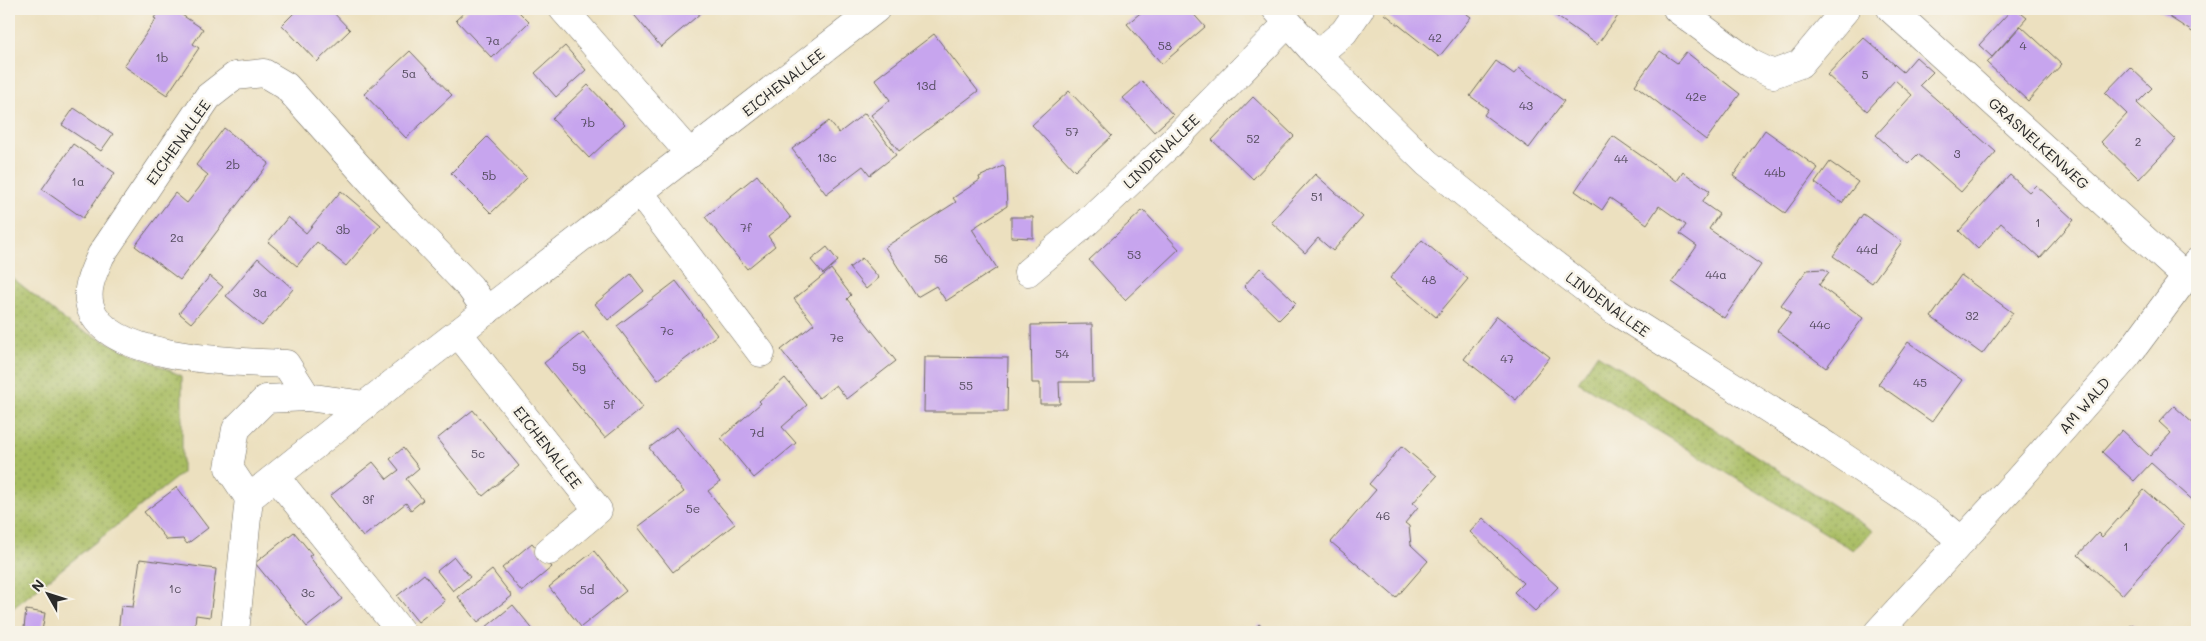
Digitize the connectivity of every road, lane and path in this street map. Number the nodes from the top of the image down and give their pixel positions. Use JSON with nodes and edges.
{"nodes":[{"id":1,"x":563,"y":9,"type":"edge"},
{"id":2,"x":875,"y":9,"type":"edge"},
{"id":3,"x":1360,"y":9,"type":"edge"},
{"id":4,"x":1677,"y":9,"type":"edge"},
{"id":5,"x":1846,"y":9,"type":"edge"},
{"id":6,"x":1891,"y":9,"type":"edge"},
{"id":7,"x":1282,"y":16,"type":"edge"},
{"id":8,"x":1317,"y":55,"type":"junction"},
{"id":9,"x":690,"y":154,"type":"junction"},
{"id":10,"x":640,"y":194,"type":"junction"},
{"id":11,"x":2192,"y":270,"type":"edge"},
{"id":12,"x":1028,"y":272,"type":"dead end"},
{"id":13,"x":487,"y":311,"type":"junction"},
{"id":14,"x":458,"y":333,"type":"junction"},
{"id":15,"x":761,"y":353,"type":"dead end"},
{"id":16,"x":307,"y":397,"type":"junction"},
{"id":17,"x":365,"y":405,"type":"junction"},
{"id":18,"x":276,"y":477,"type":"junction"},
{"id":19,"x":249,"y":498,"type":"junction"},
{"id":20,"x":1962,"y":540,"type":"junction"},
{"id":21,"x":549,"y":551,"type":"dead end"},
{"id":22,"x":235,"y":632,"type":"edge"},
{"id":23,"x":401,"y":632,"type":"edge"},
{"id":24,"x":1878,"y":632,"type":"edge"}],
"edges":[{"from":1,"to":9,"type":"street"},
{"from":2,"to":9,"type":"street","name":"EICHENALLEE"},
{"from":3,"to":8,"type":"street"},
{"from":4,"to":5,"type":"street"},
{"from":6,"to":11,"type":"street","name":"GRASNELKENWEG"},
{"from":7,"to":8,"type":"street","name":"LINDENALLEE"},
{"from":7,"to":12,"type":"street","name":"LINDENALLEE"},
{"from":8,"to":20,"type":"street","name":"LINDENALLEE"},
{"from":9,"to":10,"type":"street","name":"EICHENALLEE"},
{"from":10,"to":13,"type":"street","name":"EICHENALLEE"},
{"from":10,"to":15,"type":"street"},
{"from":11,"to":20,"type":"street","name":"AM WALD"},
{"from":13,"to":14,"type":"street","name":"EICHENALLEE"},
{"from":13,"to":16,"type":"street","name":"EICHENALLEE"},
{"from":14,"to":17,"type":"street","name":"EICHENALLEE"},
{"from":14,"to":21,"type":"street","name":"EICHENALLEE"},
{"from":16,"to":17,"type":"street"},
{"from":16,"to":19,"type":"street"},
{"from":17,"to":18,"type":"street","name":"EICHENALLEE"},
{"from":18,"to":19,"type":"street","name":"EICHENALLEE"},
{"from":18,"to":23,"type":"street"},
{"from":19,"to":22,"type":"street"},
{"from":20,"to":24,"type":"street","name":"AM WALD"}]}
